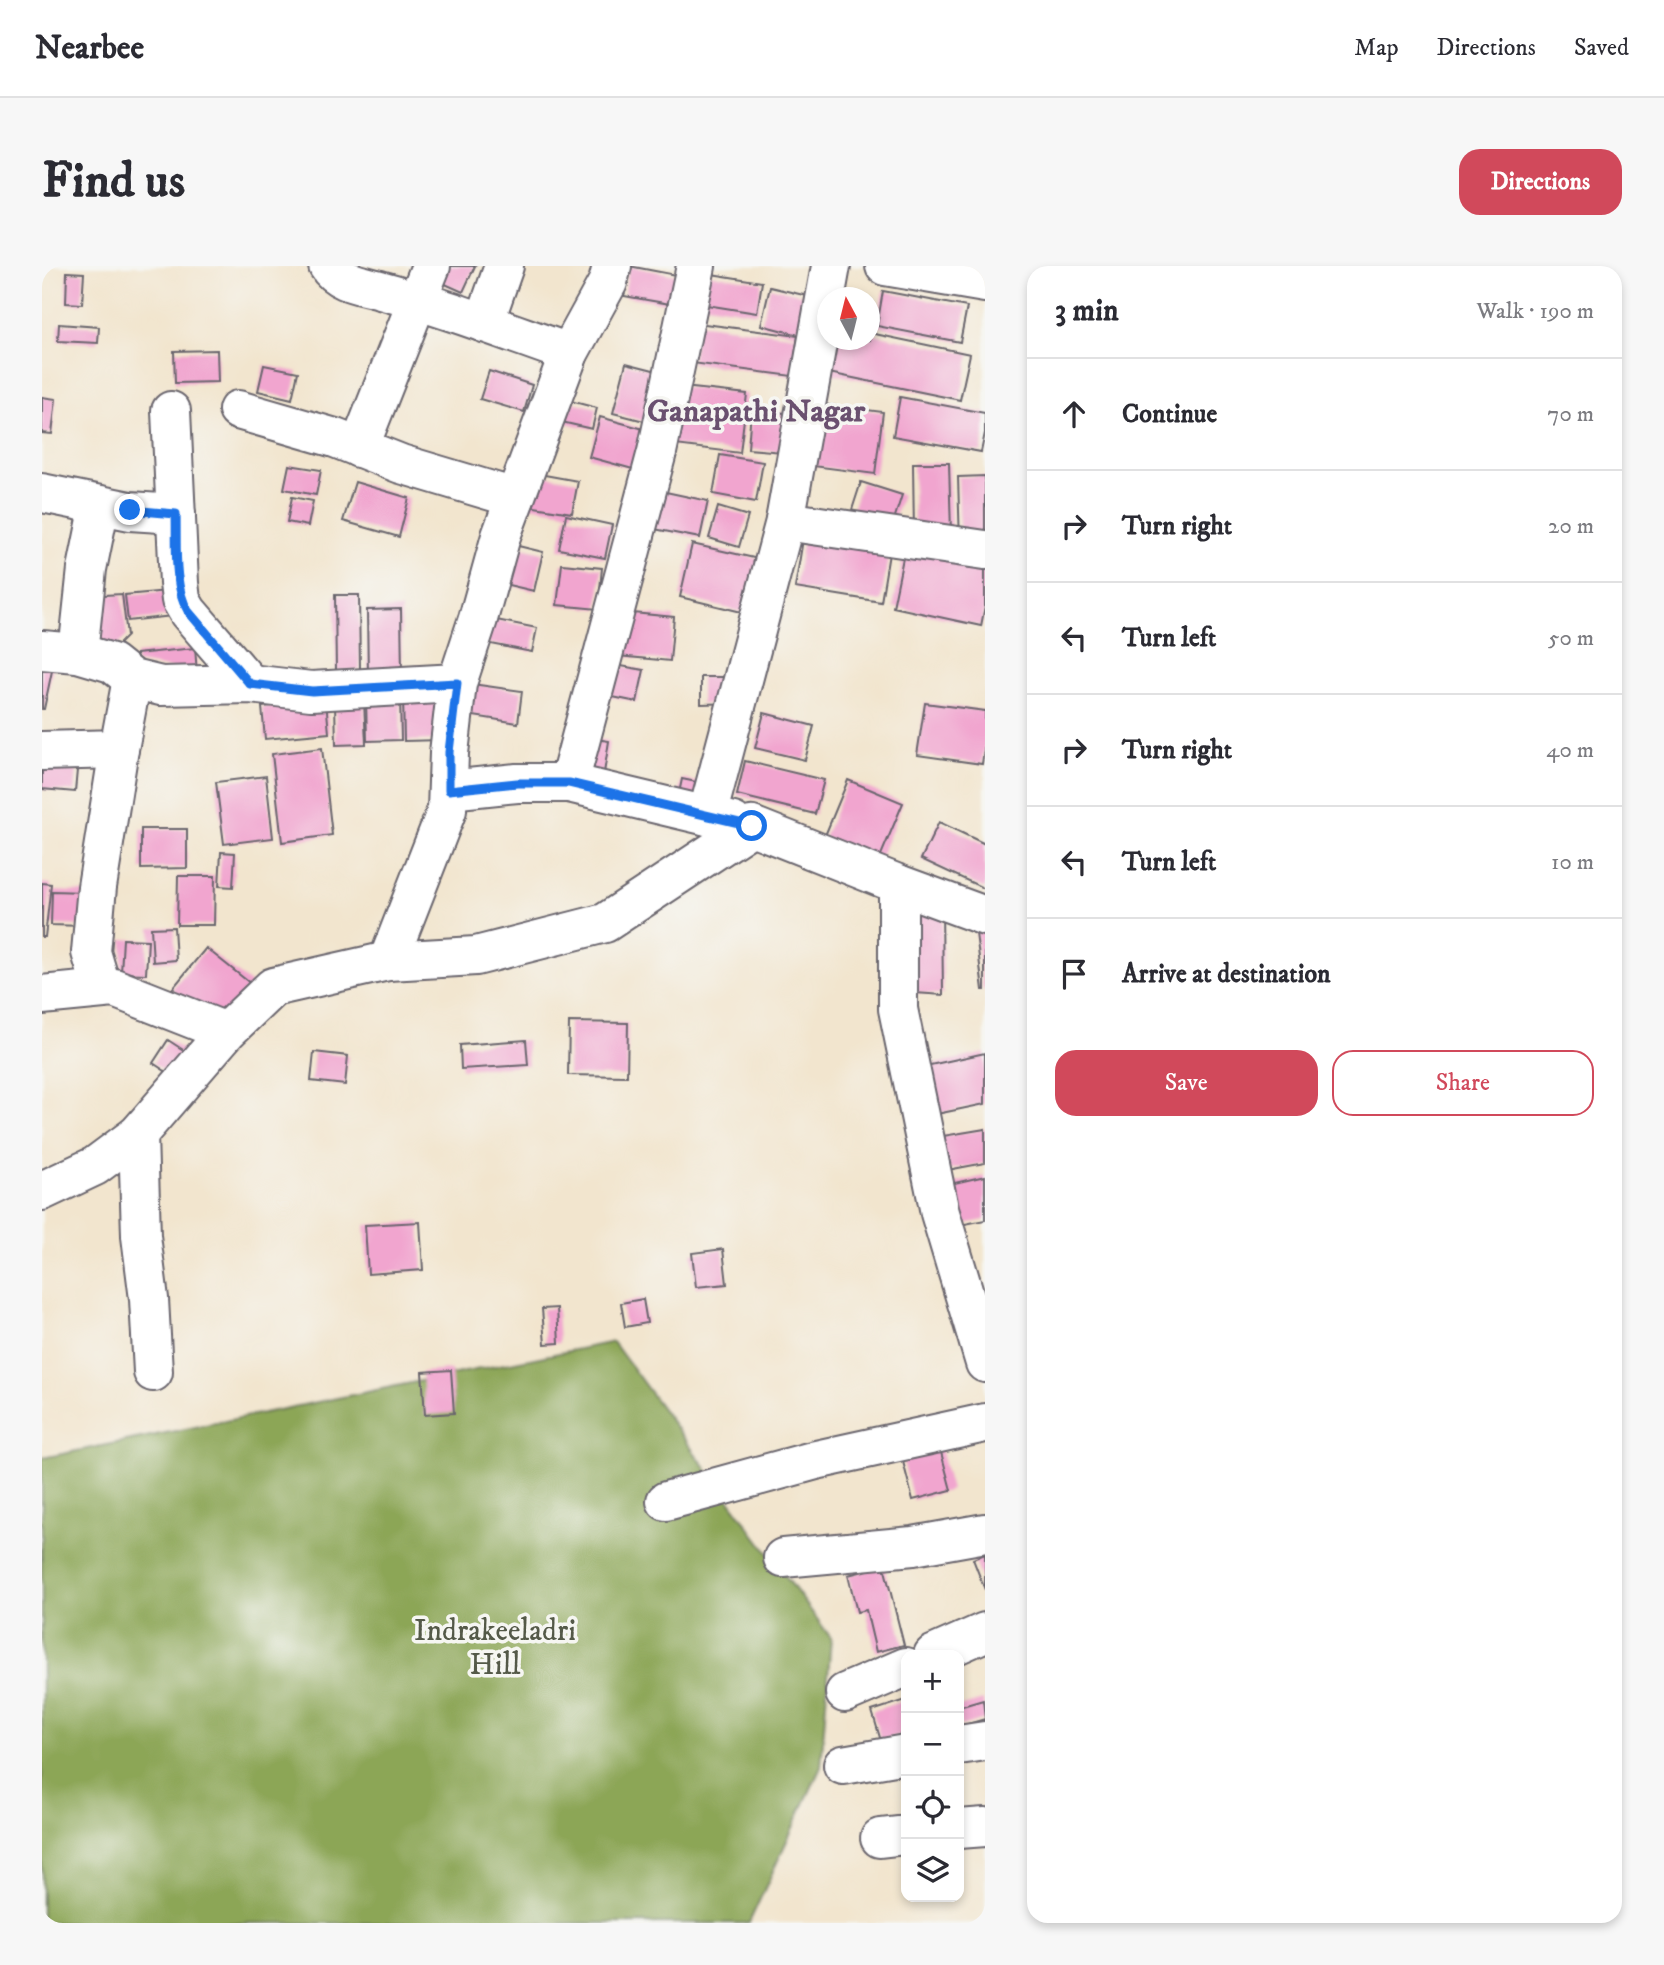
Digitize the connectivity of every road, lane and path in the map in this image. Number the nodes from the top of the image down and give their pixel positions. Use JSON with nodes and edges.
{"nodes":[{"id":1,"x":327,"y":266,"type":"edge"},
{"id":2,"x":504,"y":266,"type":"edge"},
{"id":3,"x":612,"y":266,"type":"edge"},
{"id":4,"x":696,"y":266,"type":"edge"},
{"id":5,"x":831,"y":266,"type":"edge"},
{"id":6,"x":886,"y":266,"type":"edge"},
{"id":7,"x":424,"y":283,"type":"edge"},
{"id":8,"x":985,"y":283,"type":"edge"},
{"id":9,"x":484,"y":323,"type":"junction"},
{"id":10,"x":569,"y":354,"type":"junction"},
{"id":11,"x":238,"y":410,"type":"dead end"},
{"id":12,"x":171,"y":411,"type":"dead end"},
{"id":13,"x":359,"y":448,"type":"junction"},
{"id":14,"x":42,"y":493,"type":"edge"},
{"id":15,"x":515,"y":498,"type":"junction"},
{"id":16,"x":100,"y":505,"type":"junction"},
{"id":17,"x":176,"y":514,"type":"junction"},
{"id":18,"x":785,"y":521,"type":"junction"},
{"id":19,"x":985,"y":550,"type":"edge"},
{"id":20,"x":60,"y":652,"type":"edge"},
{"id":21,"x":132,"y":680,"type":"junction"},
{"id":22,"x":457,"y":683,"type":"junction"},
{"id":23,"x":250,"y":684,"type":"junction"},
{"id":24,"x":119,"y":749,"type":"junction"},
{"id":25,"x":42,"y":751,"type":"edge"},
{"id":26,"x":569,"y":783,"type":"junction"},
{"id":27,"x":449,"y":790,"type":"junction"},
{"id":28,"x":708,"y":816,"type":"junction"},
{"id":29,"x":752,"y":826,"type":"junction"},
{"id":30,"x":898,"y":884,"type":"junction"},
{"id":31,"x":985,"y":916,"type":"edge"},
{"id":32,"x":388,"y":961,"type":"junction"},
{"id":33,"x":102,"y":989,"type":"junction"},
{"id":34,"x":42,"y":995,"type":"edge"},
{"id":35,"x":226,"y":1032,"type":"junction"},
{"id":36,"x":138,"y":1134,"type":"junction"},
{"id":37,"x":42,"y":1191,"type":"edge"},
{"id":38,"x":985,"y":1363,"type":"edge"},
{"id":39,"x":153,"y":1372,"type":"dead end"},
{"id":40,"x":985,"y":1423,"type":"edge"},
{"id":41,"x":666,"y":1501,"type":"dead end"},
{"id":42,"x":985,"y":1533,"type":"edge"},
{"id":43,"x":783,"y":1558,"type":"dead end"},
{"id":44,"x":985,"y":1632,"type":"edge"},
{"id":45,"x":944,"y":1650,"type":"edge"},
{"id":46,"x":901,"y":1669,"type":"edge"},
{"id":47,"x":845,"y":1693,"type":"dead end"},
{"id":48,"x":985,"y":1741,"type":"edge"},
{"id":49,"x":964,"y":1744,"type":"edge"},
{"id":50,"x":901,"y":1755,"type":"edge"},
{"id":51,"x":843,"y":1765,"type":"dead end"},
{"id":52,"x":985,"y":1827,"type":"edge"},
{"id":53,"x":964,"y":1829,"type":"edge"}],
"edges":[{"from":1,"to":7,"type":"street"},
{"from":2,"to":9,"type":"street"},
{"from":3,"to":10,"type":"street"},
{"from":4,"to":26,"type":"street"},
{"from":5,"to":18,"type":"street"},
{"from":6,"to":8,"type":"street"},
{"from":7,"to":9,"type":"street"},
{"from":7,"to":13,"type":"street"},
{"from":9,"to":10,"type":"street"},
{"from":10,"to":15,"type":"street"},
{"from":11,"to":13,"type":"street"},
{"from":12,"to":17,"type":"street"},
{"from":13,"to":15,"type":"street"},
{"from":14,"to":16,"type":"street"},
{"from":15,"to":22,"type":"street"},
{"from":16,"to":17,"type":"street"},
{"from":16,"to":20,"type":"street"},
{"from":17,"to":23,"type":"street"},
{"from":18,"to":19,"type":"street"},
{"from":18,"to":28,"type":"street"},
{"from":20,"to":21,"type":"street"},
{"from":21,"to":23,"type":"street"},
{"from":21,"to":24,"type":"street"},
{"from":22,"to":23,"type":"street"},
{"from":22,"to":27,"type":"street"},
{"from":24,"to":25,"type":"street"},
{"from":24,"to":33,"type":"street"},
{"from":26,"to":27,"type":"street"},
{"from":26,"to":28,"type":"street"},
{"from":27,"to":32,"type":"street"},
{"from":28,"to":29,"type":"street"},
{"from":29,"to":30,"type":"street"},
{"from":29,"to":32,"type":"street"},
{"from":30,"to":31,"type":"street"},
{"from":30,"to":38,"type":"street"},
{"from":32,"to":35,"type":"street"},
{"from":33,"to":34,"type":"street"},
{"from":33,"to":35,"type":"street"},
{"from":35,"to":36,"type":"street"},
{"from":36,"to":37,"type":"street"},
{"from":36,"to":39,"type":"street"},
{"from":40,"to":41,"type":"street"},
{"from":42,"to":43,"type":"street"},
{"from":44,"to":45,"type":"street"},
{"from":46,"to":47,"type":"street"},
{"from":48,"to":49,"type":"street"},
{"from":50,"to":51,"type":"street"},
{"from":52,"to":53,"type":"street"}]}
